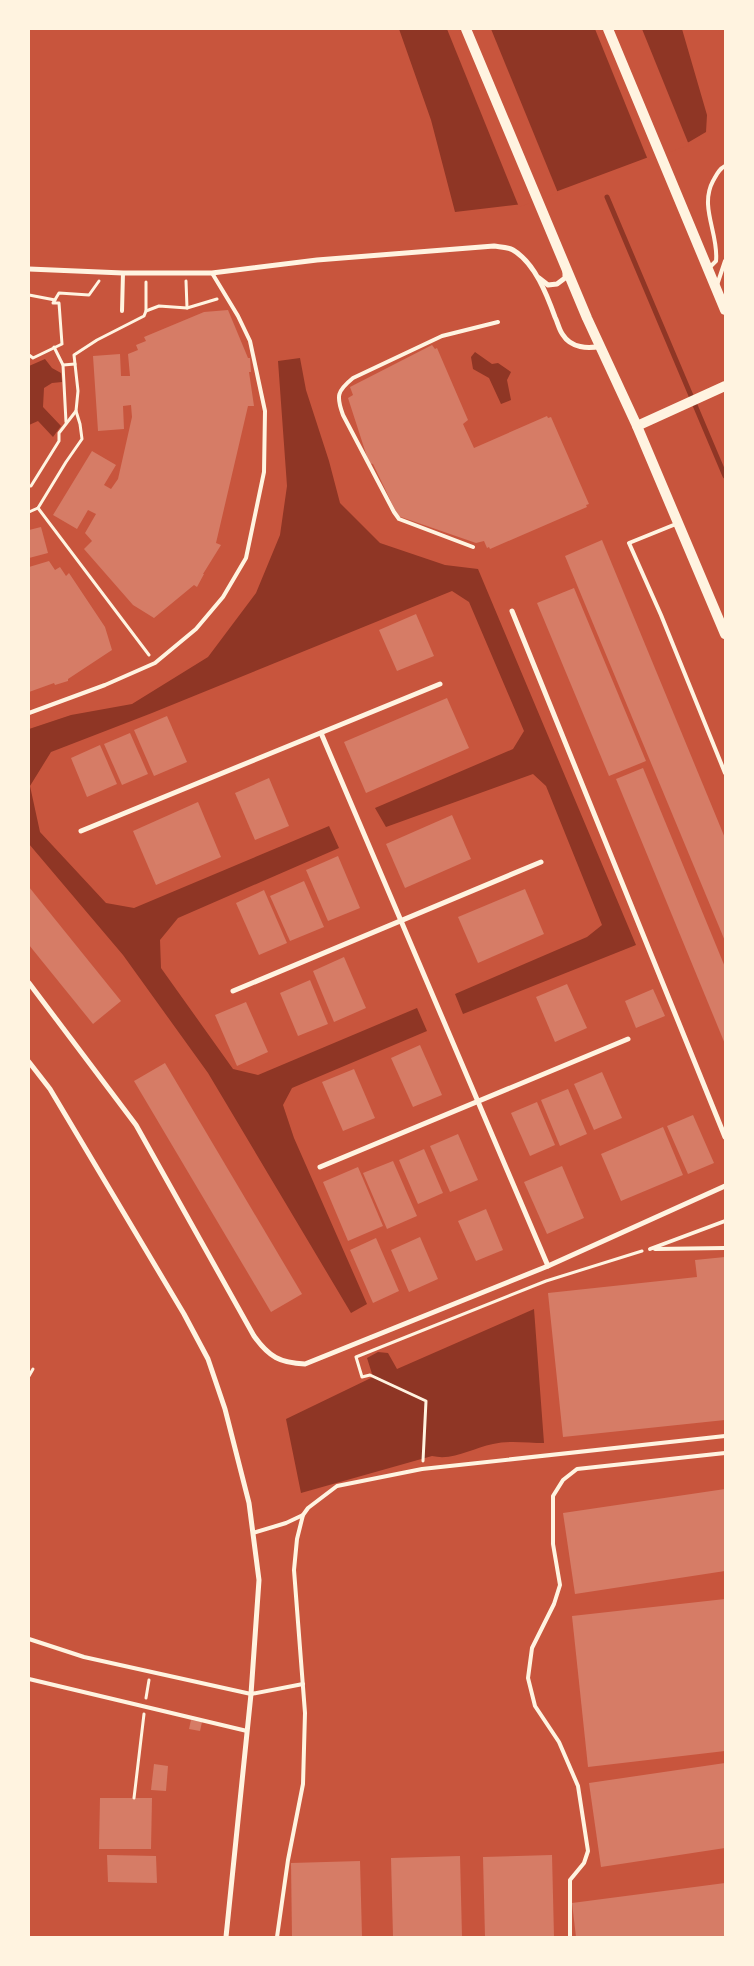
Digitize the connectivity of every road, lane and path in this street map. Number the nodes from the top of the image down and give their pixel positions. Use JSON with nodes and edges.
{"nodes":[{"id":1,"x":466,"y":29,"type":"edge"},
{"id":2,"x":608,"y":29,"type":"edge"},
{"id":3,"x":725,"y":166,"type":"edge"},
{"id":4,"x":725,"y":261,"type":"edge"},
{"id":5,"x":565,"y":265,"type":"junction"},
{"id":6,"x":707,"y":269,"type":"junction"},
{"id":7,"x":29,"y":270,"type":"edge"},
{"id":8,"x":106,"y":272,"type":"junction"},
{"id":9,"x":123,"y":273,"type":"junction"},
{"id":10,"x":146,"y":273,"type":"junction"},
{"id":11,"x":212,"y":273,"type":"junction"},
{"id":12,"x":185,"y":274,"type":"junction"},
{"id":13,"x":537,"y":276,"type":"junction"},
{"id":14,"x":716,"y":289,"type":"junction"},
{"id":15,"x":29,"y":295,"type":"edge"},
{"id":16,"x":225,"y":296,"type":"junction"},
{"id":17,"x":55,"y":300,"type":"junction"},
{"id":18,"x":187,"y":308,"type":"junction"},
{"id":19,"x":725,"y":310,"type":"edge"},
{"id":20,"x":122,"y":311,"type":"dead end"},
{"id":21,"x":146,"y":311,"type":"junction"},
{"id":22,"x":498,"y":322,"type":"dead end"},
{"id":23,"x":601,"y":346,"type":"junction"},
{"id":24,"x":54,"y":347,"type":"junction"},
{"id":25,"x":29,"y":356,"type":"edge"},
{"id":26,"x":75,"y":364,"type":"junction"},
{"id":27,"x":63,"y":365,"type":"junction"},
{"id":28,"x":725,"y":386,"type":"edge"},
{"id":29,"x":76,"y":411,"type":"junction"},
{"id":30,"x":66,"y":423,"type":"junction"},
{"id":31,"x":637,"y":426,"type":"junction"},
{"id":32,"x":29,"y":486,"type":"edge"},
{"id":33,"x":38,"y":508,"type":"junction"},
{"id":34,"x":29,"y":512,"type":"edge"},
{"id":35,"x":678,"y":523,"type":"junction"},
{"id":36,"x":473,"y":546,"type":"dead end"},
{"id":37,"x":512,"y":611,"type":"dead end"},
{"id":38,"x":725,"y":634,"type":"edge"},
{"id":39,"x":155,"y":662,"type":"junction"},
{"id":40,"x":440,"y":684,"type":"dead end"},
{"id":41,"x":29,"y":713,"type":"edge"},
{"id":42,"x":321,"y":733,"type":"junction"},
{"id":43,"x":725,"y":774,"type":"edge"},
{"id":44,"x":81,"y":831,"type":"dead end"},
{"id":45,"x":540,"y":862,"type":"dead end"},
{"id":46,"x":401,"y":920,"type":"junction"},
{"id":47,"x":29,"y":983,"type":"edge"},
{"id":48,"x":233,"y":991,"type":"dead end"},
{"id":49,"x":628,"y":1039,"type":"dead end"},
{"id":50,"x":29,"y":1062,"type":"edge"},
{"id":51,"x":478,"y":1103,"type":"junction"},
{"id":52,"x":725,"y":1137,"type":"edge"},
{"id":53,"x":320,"y":1167,"type":"dead end"},
{"id":54,"x":725,"y":1186,"type":"edge"},
{"id":55,"x":725,"y":1221,"type":"edge"},
{"id":56,"x":725,"y":1248,"type":"edge"},
{"id":57,"x":650,"y":1249,"type":"junction"},
{"id":58,"x":548,"y":1266,"type":"junction"},
{"id":59,"x":33,"y":1369,"type":"dead end"},
{"id":60,"x":29,"y":1376,"type":"edge"},
{"id":61,"x":725,"y":1436,"type":"edge"},
{"id":62,"x":725,"y":1453,"type":"edge"},
{"id":63,"x":422,"y":1461,"type":"dead end"},
{"id":64,"x":303,"y":1515,"type":"junction"},
{"id":65,"x":253,"y":1533,"type":"junction"},
{"id":66,"x":29,"y":1639,"type":"edge"},
{"id":67,"x":150,"y":1672,"type":"junction"},
{"id":68,"x":29,"y":1679,"type":"edge"},
{"id":69,"x":303,"y":1684,"type":"junction"},
{"id":70,"x":251,"y":1694,"type":"junction"},
{"id":71,"x":145,"y":1707,"type":"junction"},
{"id":72,"x":247,"y":1732,"type":"junction"},
{"id":73,"x":134,"y":1798,"type":"dead end"},
{"id":74,"x":226,"y":1937,"type":"edge"},
{"id":75,"x":277,"y":1937,"type":"edge"},
{"id":76,"x":570,"y":1937,"type":"edge"}],
"edges":[{"from":1,"to":5,"type":"main road"},
{"from":2,"to":6,"type":"main road"},
{"from":3,"to":6,"type":"lane"},
{"from":4,"to":14,"type":"lane"},
{"from":5,"to":13,"type":"street"},
{"from":5,"to":23,"type":"main road"},
{"from":6,"to":14,"type":"main road"},
{"from":7,"to":8,"type":"street"},
{"from":8,"to":9,"type":"street"},
{"from":8,"to":17,"type":"path"},
{"from":9,"to":10,"type":"street"},
{"from":9,"to":20,"type":"lane"},
{"from":10,"to":12,"type":"street"},
{"from":10,"to":21,"type":"path"},
{"from":11,"to":12,"type":"street"},
{"from":11,"to":13,"type":"street"},
{"from":11,"to":16,"type":"lane"},
{"from":12,"to":18,"type":"path"},
{"from":13,"to":23,"type":"street"},
{"from":14,"to":19,"type":"main road"},
{"from":15,"to":17,"type":"path"},
{"from":16,"to":18,"type":"path"},
{"from":16,"to":39,"type":"lane"},
{"from":17,"to":24,"type":"path"},
{"from":18,"to":21,"type":"path"},
{"from":21,"to":26,"type":"path"},
{"from":22,"to":36,"type":"lane"},
{"from":23,"to":31,"type":"main road"},
{"from":24,"to":25,"type":"path"},
{"from":24,"to":27,"type":"path"},
{"from":26,"to":27,"type":"path"},
{"from":26,"to":29,"type":"path"},
{"from":27,"to":30,"type":"path"},
{"from":28,"to":31,"type":"main road"},
{"from":29,"to":30,"type":"path"},
{"from":29,"to":33,"type":"path"},
{"from":30,"to":32,"type":"path"},
{"from":31,"to":35,"type":"main road"},
{"from":33,"to":34,"type":"path"},
{"from":33,"to":39,"type":"path"},
{"from":35,"to":38,"type":"main road"},
{"from":35,"to":43,"type":"lane"},
{"from":37,"to":52,"type":"street"},
{"from":39,"to":41,"type":"lane"},
{"from":40,"to":42,"type":"street"},
{"from":42,"to":44,"type":"street"},
{"from":42,"to":46,"type":"street"},
{"from":45,"to":46,"type":"street"},
{"from":46,"to":48,"type":"street"},
{"from":46,"to":51,"type":"street"},
{"from":47,"to":58,"type":"street"},
{"from":49,"to":51,"type":"street"},
{"from":50,"to":65,"type":"street"},
{"from":51,"to":53,"type":"street"},
{"from":51,"to":58,"type":"street"},
{"from":54,"to":58,"type":"street"},
{"from":55,"to":57,"type":"lane"},
{"from":56,"to":57,"type":"lane"},
{"from":57,"to":63,"type":"path"},
{"from":59,"to":60,"type":"path"},
{"from":61,"to":64,"type":"lane"},
{"from":62,"to":76,"type":"lane"},
{"from":64,"to":65,"type":"lane"},
{"from":64,"to":69,"type":"lane"},
{"from":65,"to":70,"type":"street"},
{"from":66,"to":67,"type":"lane"},
{"from":67,"to":70,"type":"lane"},
{"from":67,"to":71,"type":"path"},
{"from":68,"to":71,"type":"lane"},
{"from":69,"to":70,"type":"lane"},
{"from":69,"to":75,"type":"lane"},
{"from":70,"to":72,"type":"street"},
{"from":71,"to":72,"type":"lane"},
{"from":71,"to":73,"type":"path"},
{"from":72,"to":74,"type":"street"}]}
